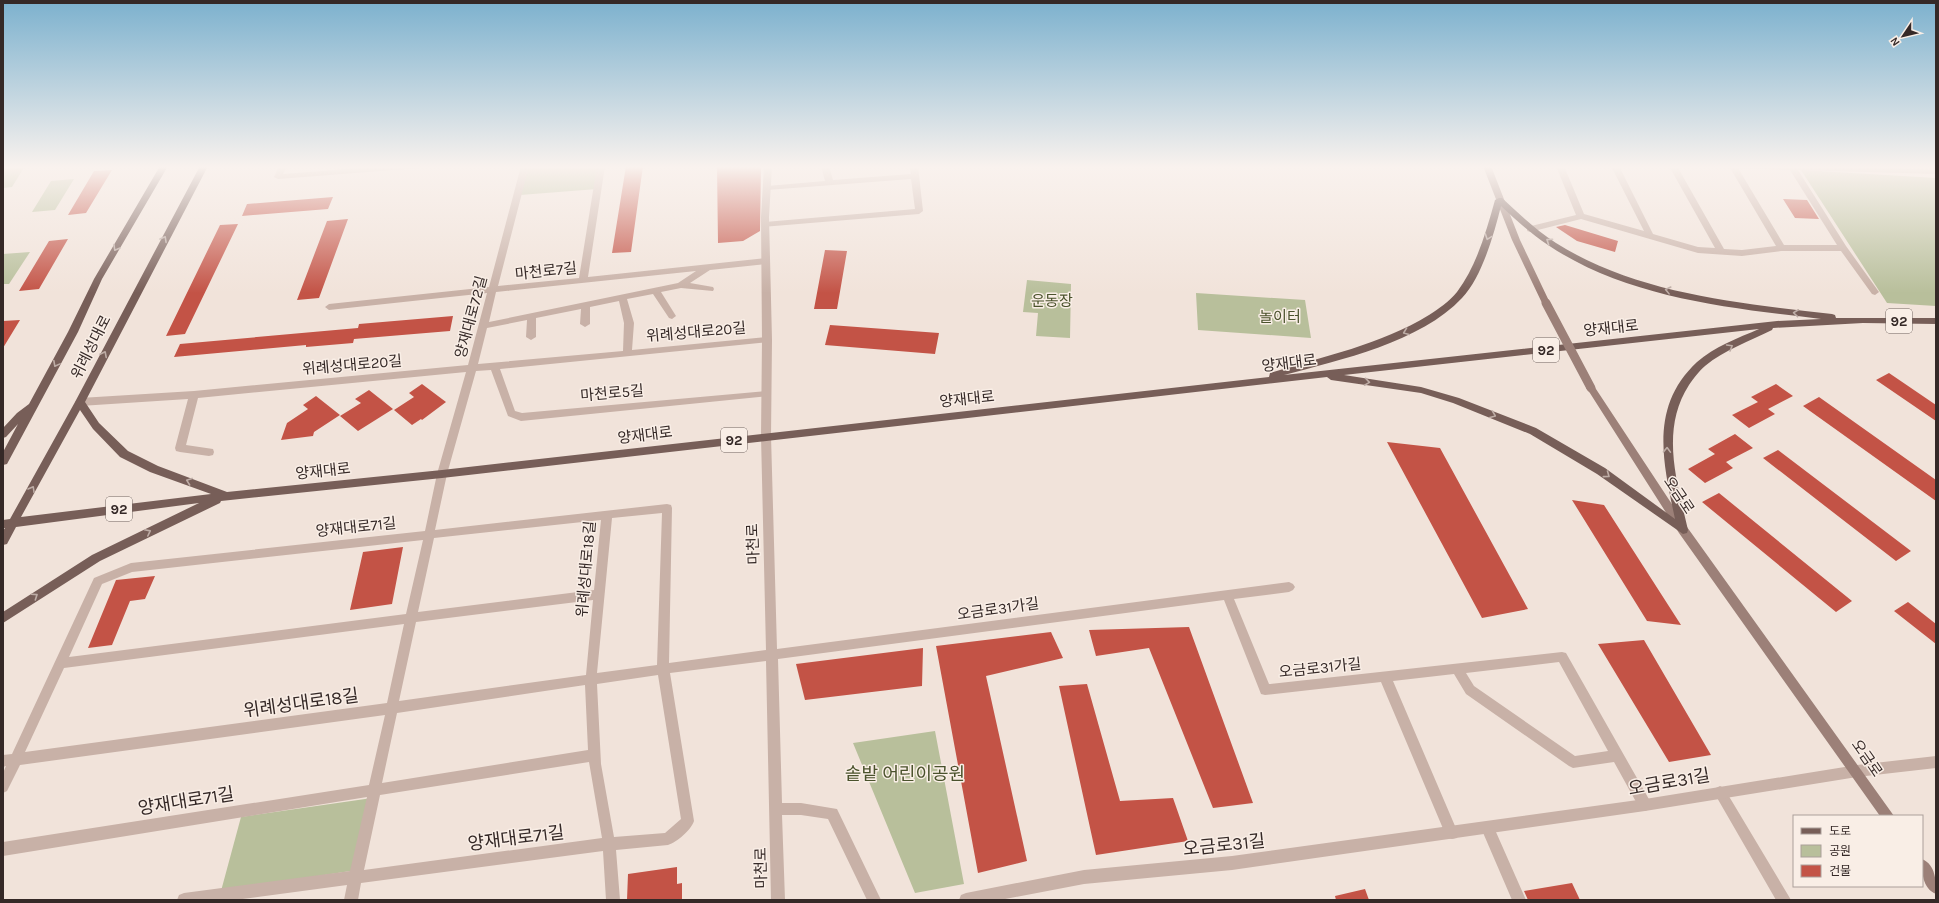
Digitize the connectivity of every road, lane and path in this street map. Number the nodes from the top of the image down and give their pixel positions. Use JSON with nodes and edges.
{"nodes":[{"id":1,"x":139,"y":208,"type":"edge"},
{"id":2,"x":181,"y":208,"type":"edge"},
{"id":3,"x":514,"y":208,"type":"edge"},
{"id":4,"x":594,"y":208,"type":"edge"},
{"id":5,"x":766,"y":208,"type":"edge"},
{"id":6,"x":919,"y":208,"type":"edge"},
{"id":7,"x":1497,"y":208,"type":"edge"},
{"id":8,"x":1503,"y":208,"type":"edge"},
{"id":9,"x":1508,"y":208,"type":"edge"},
{"id":10,"x":1579,"y":208,"type":"edge"},
{"id":11,"x":1636,"y":208,"type":"edge"},
{"id":12,"x":1697,"y":208,"type":"edge"},
{"id":13,"x":1759,"y":208,"type":"edge"},
{"id":14,"x":1819,"y":208,"type":"edge"},
{"id":15,"x":1582,"y":216,"type":"junction"},
{"id":16,"x":765,"y":225,"type":"junction"},
{"id":17,"x":1530,"y":229,"type":"junction"},
{"id":18,"x":1650,"y":236,"type":"junction"},
{"id":19,"x":1781,"y":248,"type":"junction"},
{"id":20,"x":1844,"y":248,"type":"junction"},
{"id":21,"x":1721,"y":252,"type":"junction"},
{"id":22,"x":766,"y":261,"type":"junction"},
{"id":23,"x":708,"y":267,"type":"junction"},
{"id":24,"x":583,"y":281,"type":"junction"},
{"id":25,"x":681,"y":285,"type":"junction"},
{"id":26,"x":710,"y":289,"type":"dead end"},
{"id":27,"x":656,"y":290,"type":"junction"},
{"id":28,"x":493,"y":291,"type":"junction"},
{"id":29,"x":1875,"y":292,"type":"dead end"},
{"id":30,"x":622,"y":297,"type":"junction"},
{"id":31,"x":586,"y":305,"type":"junction"},
{"id":32,"x":329,"y":307,"type":"dead end"},
{"id":33,"x":532,"y":316,"type":"junction"},
{"id":34,"x":672,"y":316,"type":"dead end"},
{"id":35,"x":1863,"y":320,"type":"junction"},
{"id":36,"x":1936,"y":321,"type":"edge"},
{"id":37,"x":585,"y":324,"type":"dead end"},
{"id":38,"x":1777,"y":324,"type":"junction"},
{"id":39,"x":483,"y":326,"type":"junction"},
{"id":40,"x":531,"y":337,"type":"dead end"},
{"id":41,"x":767,"y":340,"type":"junction"},
{"id":42,"x":627,"y":353,"type":"junction"},
{"id":43,"x":494,"y":366,"type":"junction"},
{"id":44,"x":472,"y":368,"type":"junction"},
{"id":45,"x":1315,"y":375,"type":"junction"},
{"id":46,"x":1244,"y":384,"type":"junction"},
{"id":47,"x":766,"y":394,"type":"junction"},
{"id":48,"x":194,"y":395,"type":"junction"},
{"id":49,"x":80,"y":402,"type":"junction"},
{"id":50,"x":34,"y":405,"type":"junction"},
{"id":51,"x":3,"y":434,"type":"edge"},
{"id":52,"x":766,"y":436,"type":"junction"},
{"id":53,"x":209,"y":452,"type":"dead end"},
{"id":54,"x":3,"y":461,"type":"edge"},
{"id":55,"x":442,"y":474,"type":"junction"},
{"id":56,"x":225,"y":496,"type":"junction"},
{"id":57,"x":607,"y":514,"type":"junction"},
{"id":58,"x":8,"y":523,"type":"edge"},
{"id":59,"x":1683,"y":530,"type":"junction"},
{"id":60,"x":429,"y":535,"type":"junction"},
{"id":61,"x":3,"y":541,"type":"edge"},
{"id":62,"x":1289,"y":587,"type":"dead end"},
{"id":63,"x":600,"y":594,"type":"junction"},
{"id":64,"x":1227,"y":595,"type":"junction"},
{"id":65,"x":3,"y":618,"type":"edge"},
{"id":66,"x":411,"y":618,"type":"junction"},
{"id":67,"x":772,"y":655,"type":"junction"},
{"id":68,"x":60,"y":663,"type":"junction"},
{"id":69,"x":663,"y":669,"type":"junction"},
{"id":70,"x":1457,"y":669,"type":"junction"},
{"id":71,"x":1385,"y":677,"type":"junction"},
{"id":72,"x":591,"y":679,"type":"junction"},
{"id":73,"x":392,"y":708,"type":"junction"},
{"id":74,"x":595,"y":755,"type":"junction"},
{"id":75,"x":1618,"y":756,"type":"junction"},
{"id":76,"x":16,"y":759,"type":"junction"},
{"id":77,"x":3,"y":761,"type":"edge"},
{"id":78,"x":1936,"y":762,"type":"edge"},
{"id":79,"x":1857,"y":771,"type":"junction"},
{"id":80,"x":3,"y":787,"type":"edge"},
{"id":81,"x":375,"y":790,"type":"junction"},
{"id":82,"x":1720,"y":792,"type":"junction"},
{"id":83,"x":1644,"y":805,"type":"junction"},
{"id":84,"x":776,"y":809,"type":"junction"},
{"id":85,"x":1887,"y":815,"type":"edge"},
{"id":86,"x":1487,"y":828,"type":"junction"},
{"id":87,"x":1452,"y":833,"type":"junction"},
{"id":88,"x":609,"y":844,"type":"junction"},
{"id":89,"x":3,"y":849,"type":"edge"},
{"id":90,"x":1923,"y":868,"type":"edge"},
{"id":91,"x":356,"y":878,"type":"junction"},
{"id":92,"x":1936,"y":887,"type":"edge"},
{"id":93,"x":184,"y":900,"type":"edge"},
{"id":94,"x":351,"y":900,"type":"edge"},
{"id":95,"x":613,"y":900,"type":"edge"},
{"id":96,"x":778,"y":900,"type":"edge"},
{"id":97,"x":874,"y":900,"type":"edge"},
{"id":98,"x":966,"y":900,"type":"edge"},
{"id":99,"x":1519,"y":900,"type":"edge"},
{"id":100,"x":1784,"y":900,"type":"edge"}],
"edges":[{"from":1,"to":50,"type":"main road","name":"위례성대로","one_way":true},
{"from":49,"to":2,"type":"main road","name":"위례성대로","one_way":true},
{"from":3,"to":28,"type":"street","name":"양재대로72길"},
{"from":4,"to":24,"type":"street"},
{"from":5,"to":16,"type":"street","name":"마천로"},
{"from":6,"to":16,"type":"street"},
{"from":7,"to":46,"type":"main road","one_way":true},
{"from":8,"to":59,"type":"main road","name":"오금로","bridge":true},
{"from":9,"to":17,"type":"main road"},
{"from":10,"to":15,"type":"street"},
{"from":11,"to":18,"type":"street"},
{"from":12,"to":21,"type":"street"},
{"from":13,"to":19,"type":"street"},
{"from":14,"to":20,"type":"street"},
{"from":15,"to":17,"type":"street"},
{"from":15,"to":18,"type":"street"},
{"from":16,"to":22,"type":"street","name":"마천로"},
{"from":35,"to":17,"type":"main road","one_way":true},
{"from":18,"to":21,"type":"street"},
{"from":19,"to":20,"type":"street"},
{"from":19,"to":21,"type":"street"},
{"from":20,"to":29,"type":"street"},
{"from":22,"to":23,"type":"street","name":"마천로7길"},
{"from":22,"to":41,"type":"street","name":"마천로"},
{"from":23,"to":24,"type":"street","name":"마천로7길"},
{"from":23,"to":25,"type":"street"},
{"from":24,"to":28,"type":"street","name":"마천로7길"},
{"from":25,"to":26,"type":"street"},
{"from":25,"to":27,"type":"street"},
{"from":27,"to":30,"type":"street"},
{"from":27,"to":34,"type":"street"},
{"from":28,"to":32,"type":"street","name":"마천로7길"},
{"from":28,"to":39,"type":"street","name":"양재대로72길"},
{"from":30,"to":31,"type":"street"},
{"from":30,"to":42,"type":"street","name":"위례성대로20길"},
{"from":31,"to":33,"type":"street"},
{"from":31,"to":37,"type":"street"},
{"from":33,"to":39,"type":"street"},
{"from":33,"to":40,"type":"street"},
{"from":35,"to":36,"type":"main road","name":"양재대로","number":"92"},
{"from":35,"to":38,"type":"main road","name":"양재대로","number":"92"},
{"from":38,"to":45,"type":"main road","name":"양재대로","number":"92"},
{"from":59,"to":38,"type":"main road","one_way":true},
{"from":39,"to":44,"type":"street","name":"양재대로72길"},
{"from":41,"to":42,"type":"street","name":"위례성대로20길"},
{"from":41,"to":47,"type":"street","name":"마천로"},
{"from":42,"to":43,"type":"street","name":"위례성대로20길"},
{"from":43,"to":44,"type":"street","name":"위례성대로20길"},
{"from":43,"to":47,"type":"street","name":"마천로5길"},
{"from":44,"to":48,"type":"street","name":"위례성대로20길"},
{"from":44,"to":55,"type":"street","name":"양재대로72길"},
{"from":45,"to":46,"type":"main road","name":"양재대로","number":"92"},
{"from":45,"to":59,"type":"main road","one_way":true},
{"from":46,"to":52,"type":"main road","name":"양재대로","number":"92"},
{"from":47,"to":52,"type":"street","name":"마천로"},
{"from":48,"to":49,"type":"street","name":"위례성대로20길"},
{"from":48,"to":53,"type":"street"},
{"from":56,"to":49,"type":"main road","one_way":true},
{"from":58,"to":49,"type":"main road","name":"위례성대로","one_way":true},
{"from":50,"to":51,"type":"main road"},
{"from":50,"to":54,"type":"main road","name":"위례성대로"},
{"from":52,"to":55,"type":"main road","name":"양재대로","number":"92"},
{"from":52,"to":67,"type":"street","name":"마천로"},
{"from":55,"to":56,"type":"main road","name":"양재대로","number":"92"},
{"from":55,"to":60,"type":"street"},
{"from":56,"to":58,"type":"main road","name":"양재대로","number":"92"},
{"from":65,"to":56,"type":"main road","one_way":true},
{"from":57,"to":60,"type":"street","name":"양재대로71길"},
{"from":57,"to":63,"type":"street","name":"위례성대로18길"},
{"from":57,"to":69,"type":"street","name":"위례성대로18길"},
{"from":58,"to":61,"type":"main road","name":"위례성대로"},
{"from":59,"to":79,"type":"main road","name":"오금로"},
{"from":60,"to":66,"type":"street"},
{"from":60,"to":68,"type":"street","name":"양재대로71길"},
{"from":62,"to":64,"type":"street","name":"오금로31가길"},
{"from":63,"to":66,"type":"street"},
{"from":63,"to":72,"type":"street","name":"위례성대로18길"},
{"from":64,"to":67,"type":"street","name":"오금로31가길"},
{"from":64,"to":71,"type":"street","name":"오금로31가길"},
{"from":66,"to":68,"type":"street"},
{"from":66,"to":73,"type":"street"},
{"from":67,"to":69,"type":"street","name":"위례성대로18길"},
{"from":67,"to":84,"type":"street","name":"마천로"},
{"from":68,"to":76,"type":"street"},
{"from":69,"to":72,"type":"street","name":"위례성대로18길"},
{"from":69,"to":88,"type":"street","name":"위례성대로18길"},
{"from":70,"to":71,"type":"street","name":"오금로31가길"},
{"from":70,"to":75,"type":"street"},
{"from":70,"to":75,"type":"street","name":"오금로31가길"},
{"from":71,"to":87,"type":"street"},
{"from":72,"to":73,"type":"street","name":"위례성대로18길"},
{"from":72,"to":74,"type":"street","name":"위례성대로18길"},
{"from":73,"to":76,"type":"street","name":"위례성대로18길"},
{"from":73,"to":81,"type":"street"},
{"from":74,"to":81,"type":"street","name":"양재대로71길"},
{"from":74,"to":88,"type":"street","name":"위례성대로18길"},
{"from":75,"to":83,"type":"street","name":"오금로31가길"},
{"from":76,"to":77,"type":"street","name":"위례성대로18길"},
{"from":76,"to":80,"type":"street"},
{"from":78,"to":79,"type":"street","name":"오금로31길"},
{"from":79,"to":82,"type":"street","name":"오금로31길"},
{"from":79,"to":85,"type":"main road","name":"오금로"},
{"from":81,"to":89,"type":"street","name":"양재대로71길"},
{"from":81,"to":91,"type":"street"},
{"from":82,"to":83,"type":"street","name":"오금로31길"},
{"from":82,"to":100,"type":"street"},
{"from":83,"to":86,"type":"street","name":"오금로31길"},
{"from":84,"to":96,"type":"street","name":"마천로"},
{"from":84,"to":97,"type":"street"},
{"from":86,"to":87,"type":"street","name":"오금로31길"},
{"from":86,"to":99,"type":"street"},
{"from":87,"to":98,"type":"street","name":"오금로31길"},
{"from":88,"to":91,"type":"street","name":"양재대로71길"},
{"from":88,"to":95,"type":"street","name":"위례성대로18길"},
{"from":90,"to":92,"type":"main road"},
{"from":91,"to":93,"type":"street","name":"양재대로71길"},
{"from":91,"to":94,"type":"street"}]}
